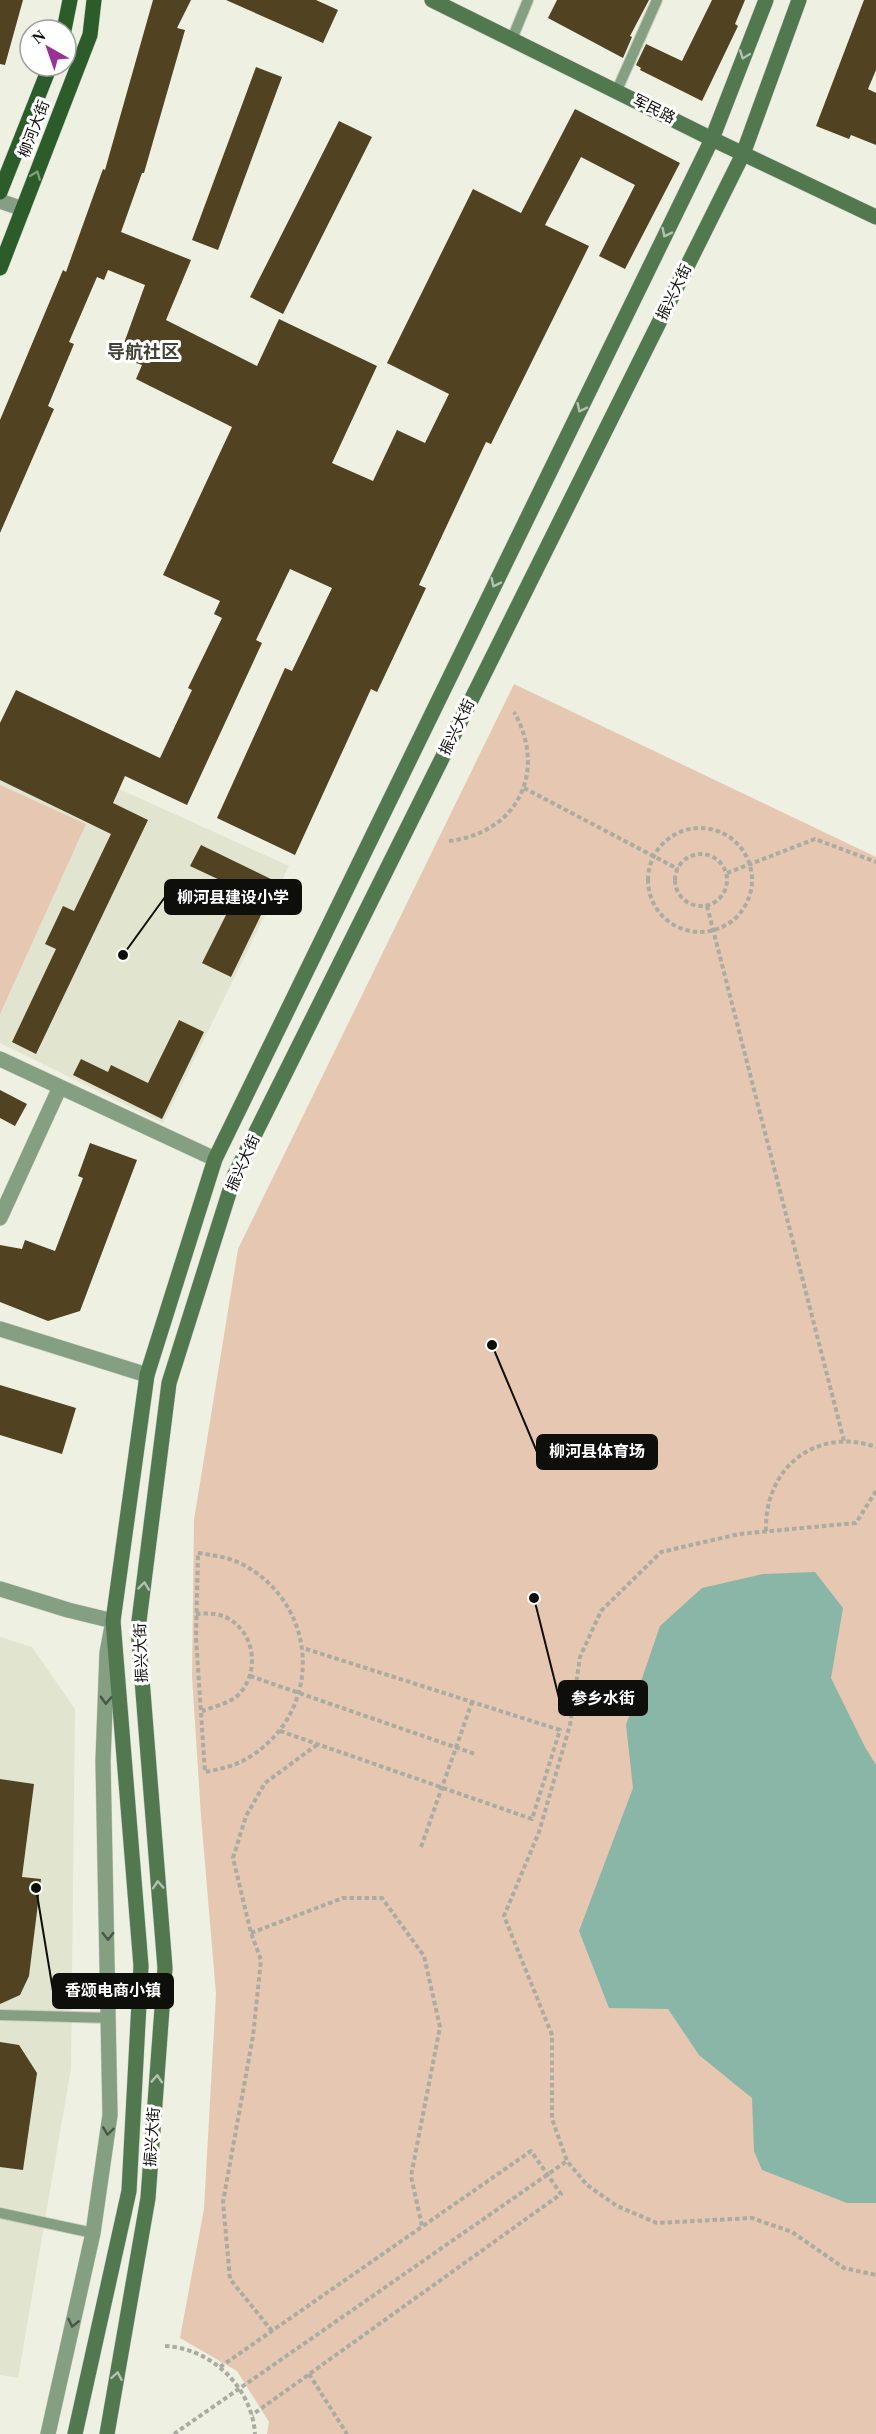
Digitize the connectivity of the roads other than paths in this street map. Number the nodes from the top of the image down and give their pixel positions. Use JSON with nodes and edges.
{"nodes":[{"id":1,"x":70,"y":0,"type":"edge"},
{"id":2,"x":94,"y":0,"type":"edge"},
{"id":3,"x":432,"y":0,"type":"edge"},
{"id":4,"x":528,"y":0,"type":"edge"},
{"id":5,"x":657,"y":0,"type":"edge"},
{"id":6,"x":766,"y":0,"type":"edge"},
{"id":7,"x":799,"y":0,"type":"edge"},
{"id":8,"x":66,"y":18,"type":"edge"},
{"id":9,"x":512,"y":39,"type":"junction"},
{"id":10,"x":45,"y":78,"type":"edge"},
{"id":11,"x":617,"y":90,"type":"junction"},
{"id":12,"x":712,"y":139,"type":"junction"},
{"id":13,"x":742,"y":154,"type":"junction"},
{"id":14,"x":0,"y":192,"type":"edge"},
{"id":15,"x":0,"y":201,"type":"edge"},
{"id":16,"x":23,"y":209,"type":"junction"},
{"id":17,"x":876,"y":217,"type":"edge"},
{"id":18,"x":0,"y":268,"type":"edge"},
{"id":19,"x":0,"y":1059,"type":"edge"},
{"id":20,"x":60,"y":1087,"type":"junction"},
{"id":21,"x":215,"y":1159,"type":"junction"},
{"id":22,"x":0,"y":1218,"type":"edge"},
{"id":23,"x":0,"y":1329,"type":"edge"},
{"id":24,"x":147,"y":1375,"type":"junction"},
{"id":25,"x":0,"y":1589,"type":"edge"},
{"id":26,"x":113,"y":1621,"type":"junction"},
{"id":27,"x":0,"y":2015,"type":"edge"},
{"id":28,"x":110,"y":2018,"type":"junction"},
{"id":29,"x":0,"y":2213,"type":"edge"},
{"id":30,"x":93,"y":2233,"type":"junction"},
{"id":31,"x":48,"y":2434,"type":"edge"},
{"id":32,"x":75,"y":2434,"type":"edge"},
{"id":33,"x":107,"y":2434,"type":"edge"}],
"edges":[{"from":1,"to":8,"type":"main road"},
{"from":16,"to":2,"type":"main road","name":"柳河大街","one_way":true},
{"from":3,"to":9,"type":"street","name":"军民路"},
{"from":4,"to":9,"type":"lane"},
{"from":5,"to":11,"type":"lane"},
{"from":6,"to":12,"type":"street","name":"振兴大街","one_way":true},
{"from":7,"to":13,"type":"street","name":"振兴大街"},
{"from":9,"to":11,"type":"street","name":"军民路"},
{"from":10,"to":14,"type":"main road","name":"柳河大街"},
{"from":11,"to":12,"type":"street","name":"军民路"},
{"from":12,"to":13,"type":"street","name":"军民路"},
{"from":12,"to":21,"type":"street","name":"振兴大街","one_way":true},
{"from":13,"to":17,"type":"street","name":"军民路"},
{"from":33,"to":13,"type":"street","name":"振兴大街","one_way":true},
{"from":15,"to":16,"type":"street"},
{"from":16,"to":18,"type":"main road","name":"柳河大街"},
{"from":19,"to":20,"type":"street"},
{"from":20,"to":21,"type":"street"},
{"from":20,"to":22,"type":"street"},
{"from":21,"to":24,"type":"street","name":"振兴大街"},
{"from":23,"to":24,"type":"street"},
{"from":24,"to":26,"type":"street","name":"振兴大街"},
{"from":25,"to":26,"type":"street"},
{"from":26,"to":28,"type":"street","one_way":true},
{"from":26,"to":32,"type":"street","name":"振兴大街"},
{"from":27,"to":28,"type":"lane"},
{"from":28,"to":30,"type":"street","one_way":true},
{"from":29,"to":30,"type":"lane"},
{"from":30,"to":31,"type":"street","one_way":true}]}
